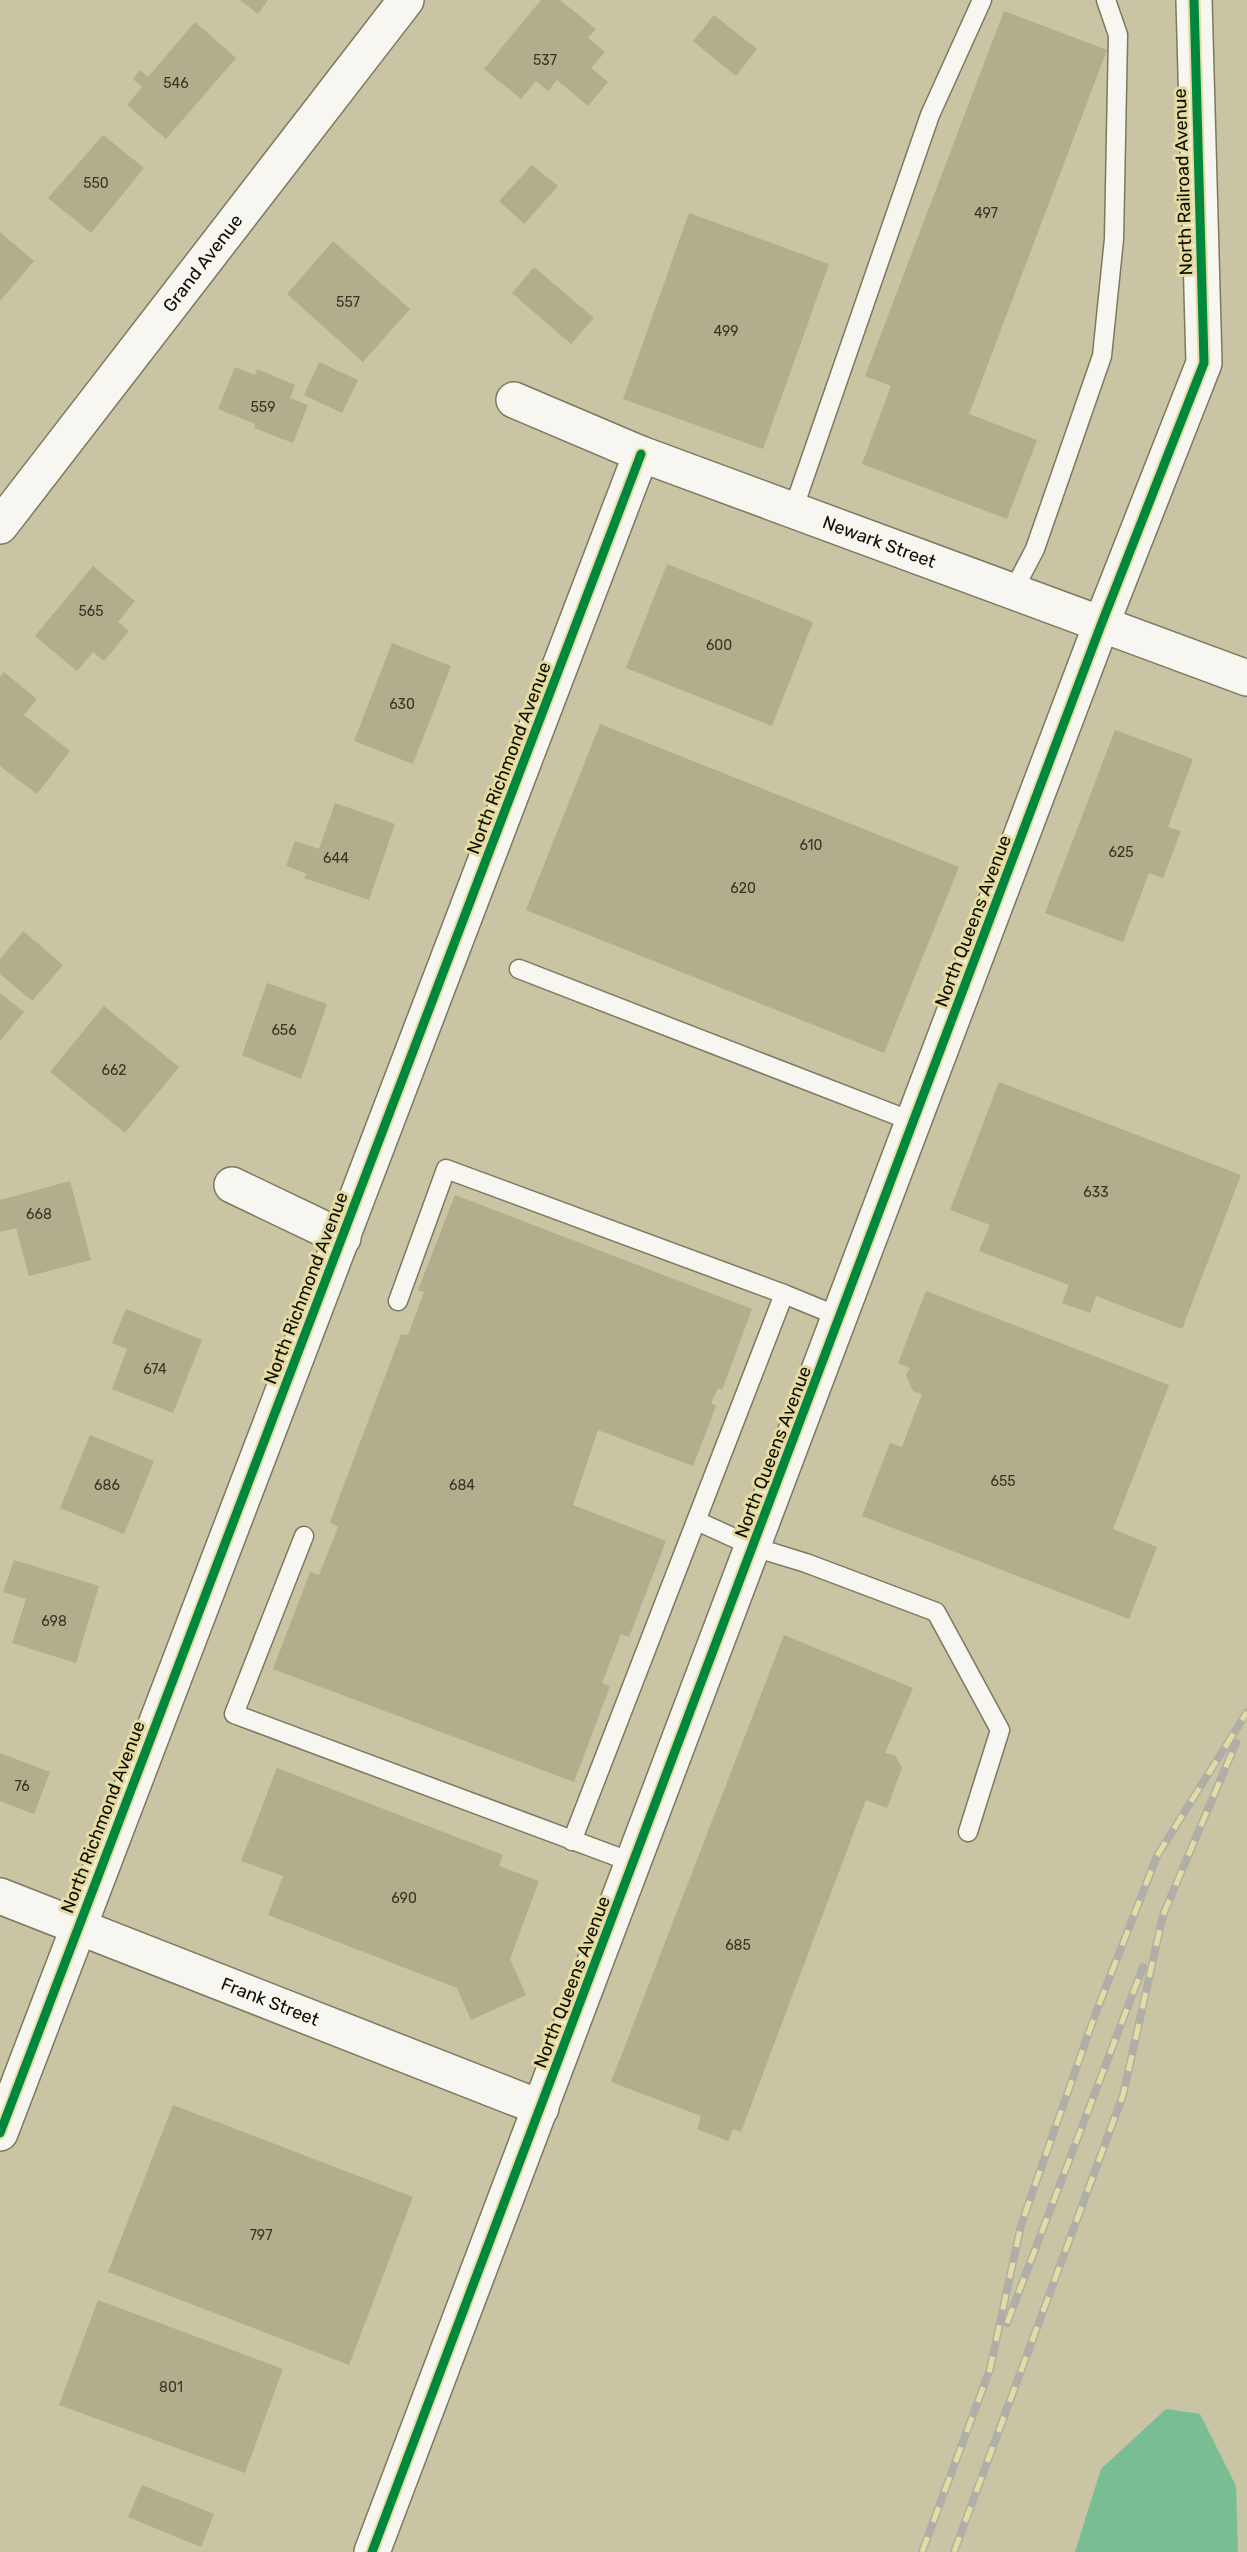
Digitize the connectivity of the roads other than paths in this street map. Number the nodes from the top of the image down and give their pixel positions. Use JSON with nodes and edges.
{"nodes":[{"id":1,"x":406,"y":0,"type":"edge"},
{"id":2,"x":982,"y":0,"type":"edge"},
{"id":3,"x":1106,"y":0,"type":"edge"},
{"id":4,"x":1194,"y":0,"type":"edge"},
{"id":5,"x":1204,"y":363,"type":"joint"},
{"id":6,"x":514,"y":400,"type":"dead end"},
{"id":7,"x":642,"y":454,"type":"junction"},
{"id":8,"x":793,"y":510,"type":"junction"},
{"id":9,"x":0,"y":526,"type":"edge"},
{"id":10,"x":1012,"y":593,"type":"junction"},
{"id":11,"x":1101,"y":625,"type":"junction"},
{"id":12,"x":1247,"y":678,"type":"edge"},
{"id":13,"x":519,"y":969,"type":"dead end"},
{"id":14,"x":914,"y":1122,"type":"junction"},
{"id":15,"x":232,"y":1185,"type":"dead end"},
{"id":16,"x":343,"y":1238,"type":"junction"},
{"id":17,"x":784,"y":1294,"type":"junction"},
{"id":18,"x":398,"y":1301,"type":"dead end"},
{"id":19,"x":840,"y":1317,"type":"junction"},
{"id":20,"x":697,"y":1521,"type":"junction"},
{"id":21,"x":304,"y":1536,"type":"dead end"},
{"id":22,"x":754,"y":1547,"type":"junction"},
{"id":23,"x":968,"y":1832,"type":"dead end"},
{"id":24,"x":572,"y":1840,"type":"junction"},
{"id":25,"x":634,"y":1863,"type":"junction"},
{"id":26,"x":0,"y":1896,"type":"edge"},
{"id":27,"x":78,"y":1928,"type":"junction"},
{"id":28,"x":541,"y":2108,"type":"junction"},
{"id":29,"x":0,"y":2133,"type":"edge"},
{"id":30,"x":372,"y":2552,"type":"edge"}],
"edges":[{"from":1,"to":9,"type":"street","name":"Grand Avenue"},
{"from":2,"to":8,"type":"lane"},
{"from":3,"to":10,"type":"lane"},
{"from":4,"to":5,"type":"street","name":"North Railroad Avenue"},
{"from":5,"to":11,"type":"street","name":"North Queens Avenue"},
{"from":6,"to":7,"type":"street","name":"Newark Street"},
{"from":7,"to":8,"type":"street","name":"Newark Street"},
{"from":7,"to":16,"type":"street","name":"North Richmond Avenue"},
{"from":8,"to":10,"type":"street","name":"Newark Street"},
{"from":10,"to":11,"type":"street","name":"Newark Street"},
{"from":11,"to":12,"type":"street","name":"Newark Street"},
{"from":11,"to":14,"type":"street","name":"North Queens Avenue"},
{"from":13,"to":14,"type":"lane"},
{"from":14,"to":19,"type":"street","name":"North Queens Avenue"},
{"from":15,"to":16,"type":"street"},
{"from":16,"to":27,"type":"street","name":"North Richmond Avenue"},
{"from":17,"to":18,"type":"lane"},
{"from":17,"to":19,"type":"lane"},
{"from":17,"to":20,"type":"lane"},
{"from":19,"to":22,"type":"street","name":"North Queens Avenue"},
{"from":20,"to":22,"type":"lane"},
{"from":20,"to":24,"type":"lane"},
{"from":21,"to":24,"type":"lane"},
{"from":22,"to":23,"type":"lane"},
{"from":22,"to":25,"type":"street","name":"North Queens Avenue"},
{"from":24,"to":25,"type":"lane"},
{"from":25,"to":28,"type":"street","name":"North Queens Avenue"},
{"from":26,"to":27,"type":"street","name":"Frank Street"},
{"from":27,"to":28,"type":"street","name":"Frank Street"},
{"from":27,"to":29,"type":"street","name":"North Richmond Avenue"},
{"from":28,"to":30,"type":"street","name":"North Queens Avenue"}]}
